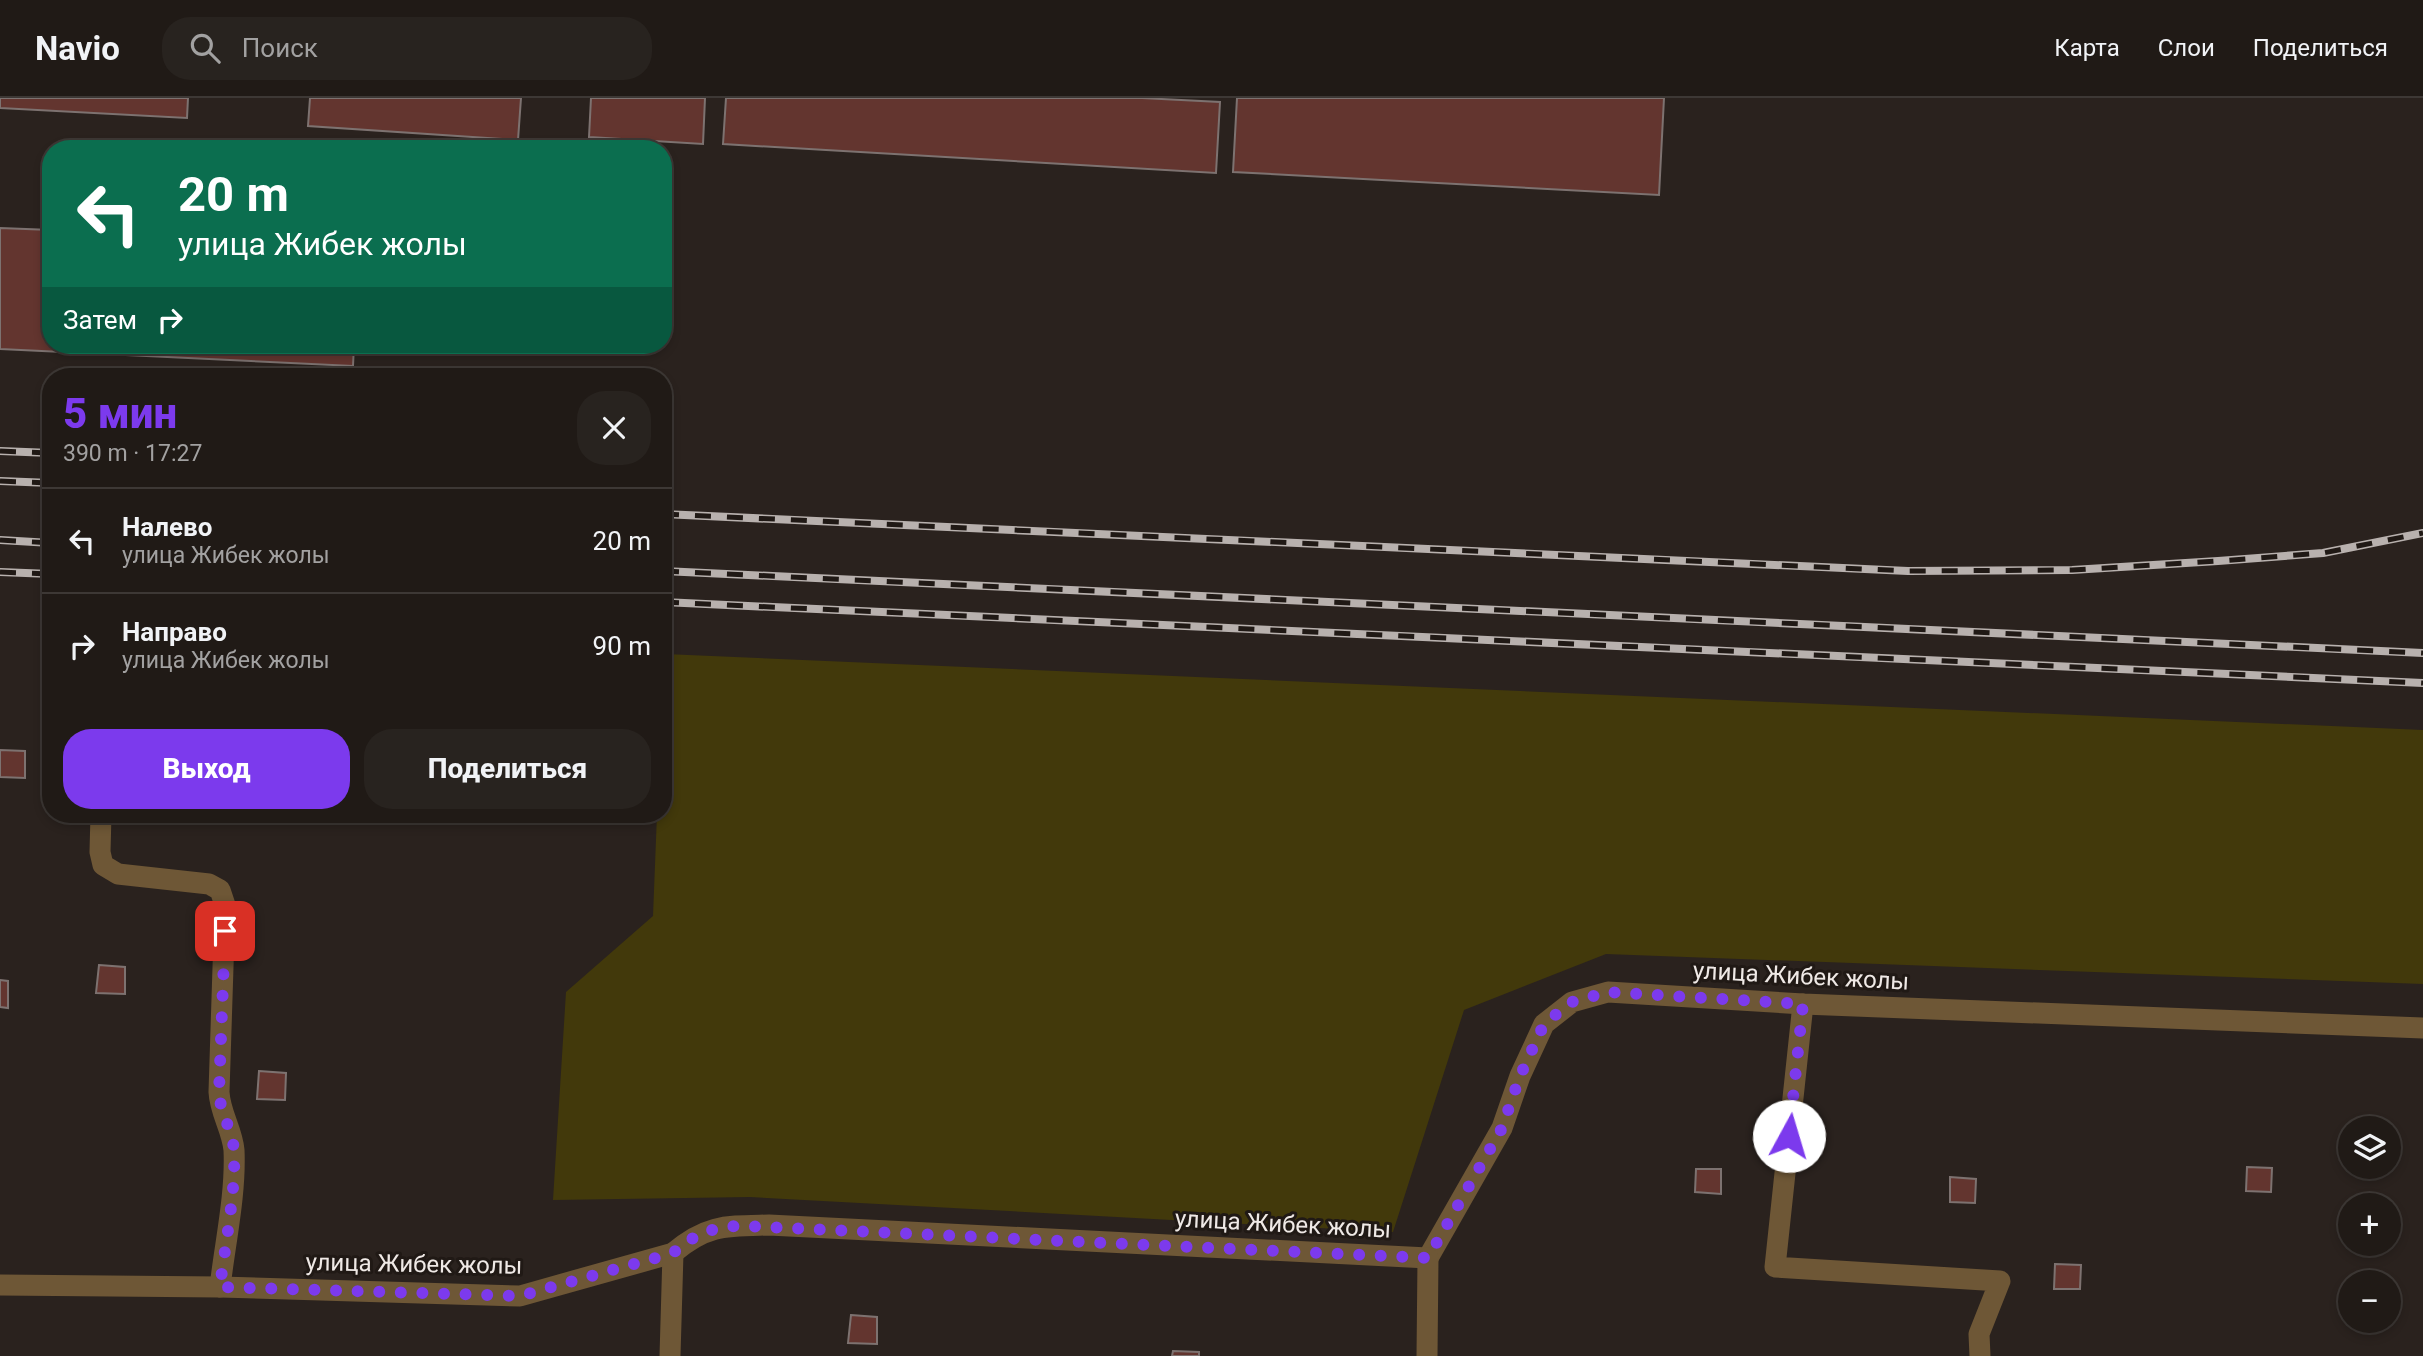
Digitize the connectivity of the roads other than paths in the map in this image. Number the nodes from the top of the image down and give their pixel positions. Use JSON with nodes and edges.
{"nodes":[{"id":1,"x":101,"y":823,"type":"edge"},
{"id":2,"x":1803,"y":1004,"type":"junction"},
{"id":3,"x":2423,"y":1028,"type":"edge"},
{"id":4,"x":673,"y":1253,"type":"junction"},
{"id":5,"x":1428,"y":1258,"type":"junction"},
{"id":6,"x":0,"y":1285,"type":"edge"},
{"id":7,"x":220,"y":1287,"type":"junction"},
{"id":8,"x":670,"y":1356,"type":"edge"},
{"id":9,"x":1427,"y":1356,"type":"edge"},
{"id":10,"x":1980,"y":1356,"type":"edge"}],
"edges":[{"from":1,"to":7,"type":"street"},
{"from":2,"to":3,"type":"street","name":"улица Жибек жолы"},
{"from":2,"to":5,"type":"street","name":"улица Жибек жолы"},
{"from":2,"to":10,"type":"street"},
{"from":4,"to":5,"type":"street","name":"улица Жибек жолы"},
{"from":4,"to":7,"type":"street","name":"улица Жибек жолы"},
{"from":4,"to":8,"type":"street"},
{"from":5,"to":9,"type":"street"},
{"from":6,"to":7,"type":"street","name":"улица Жибек жолы"}]}
